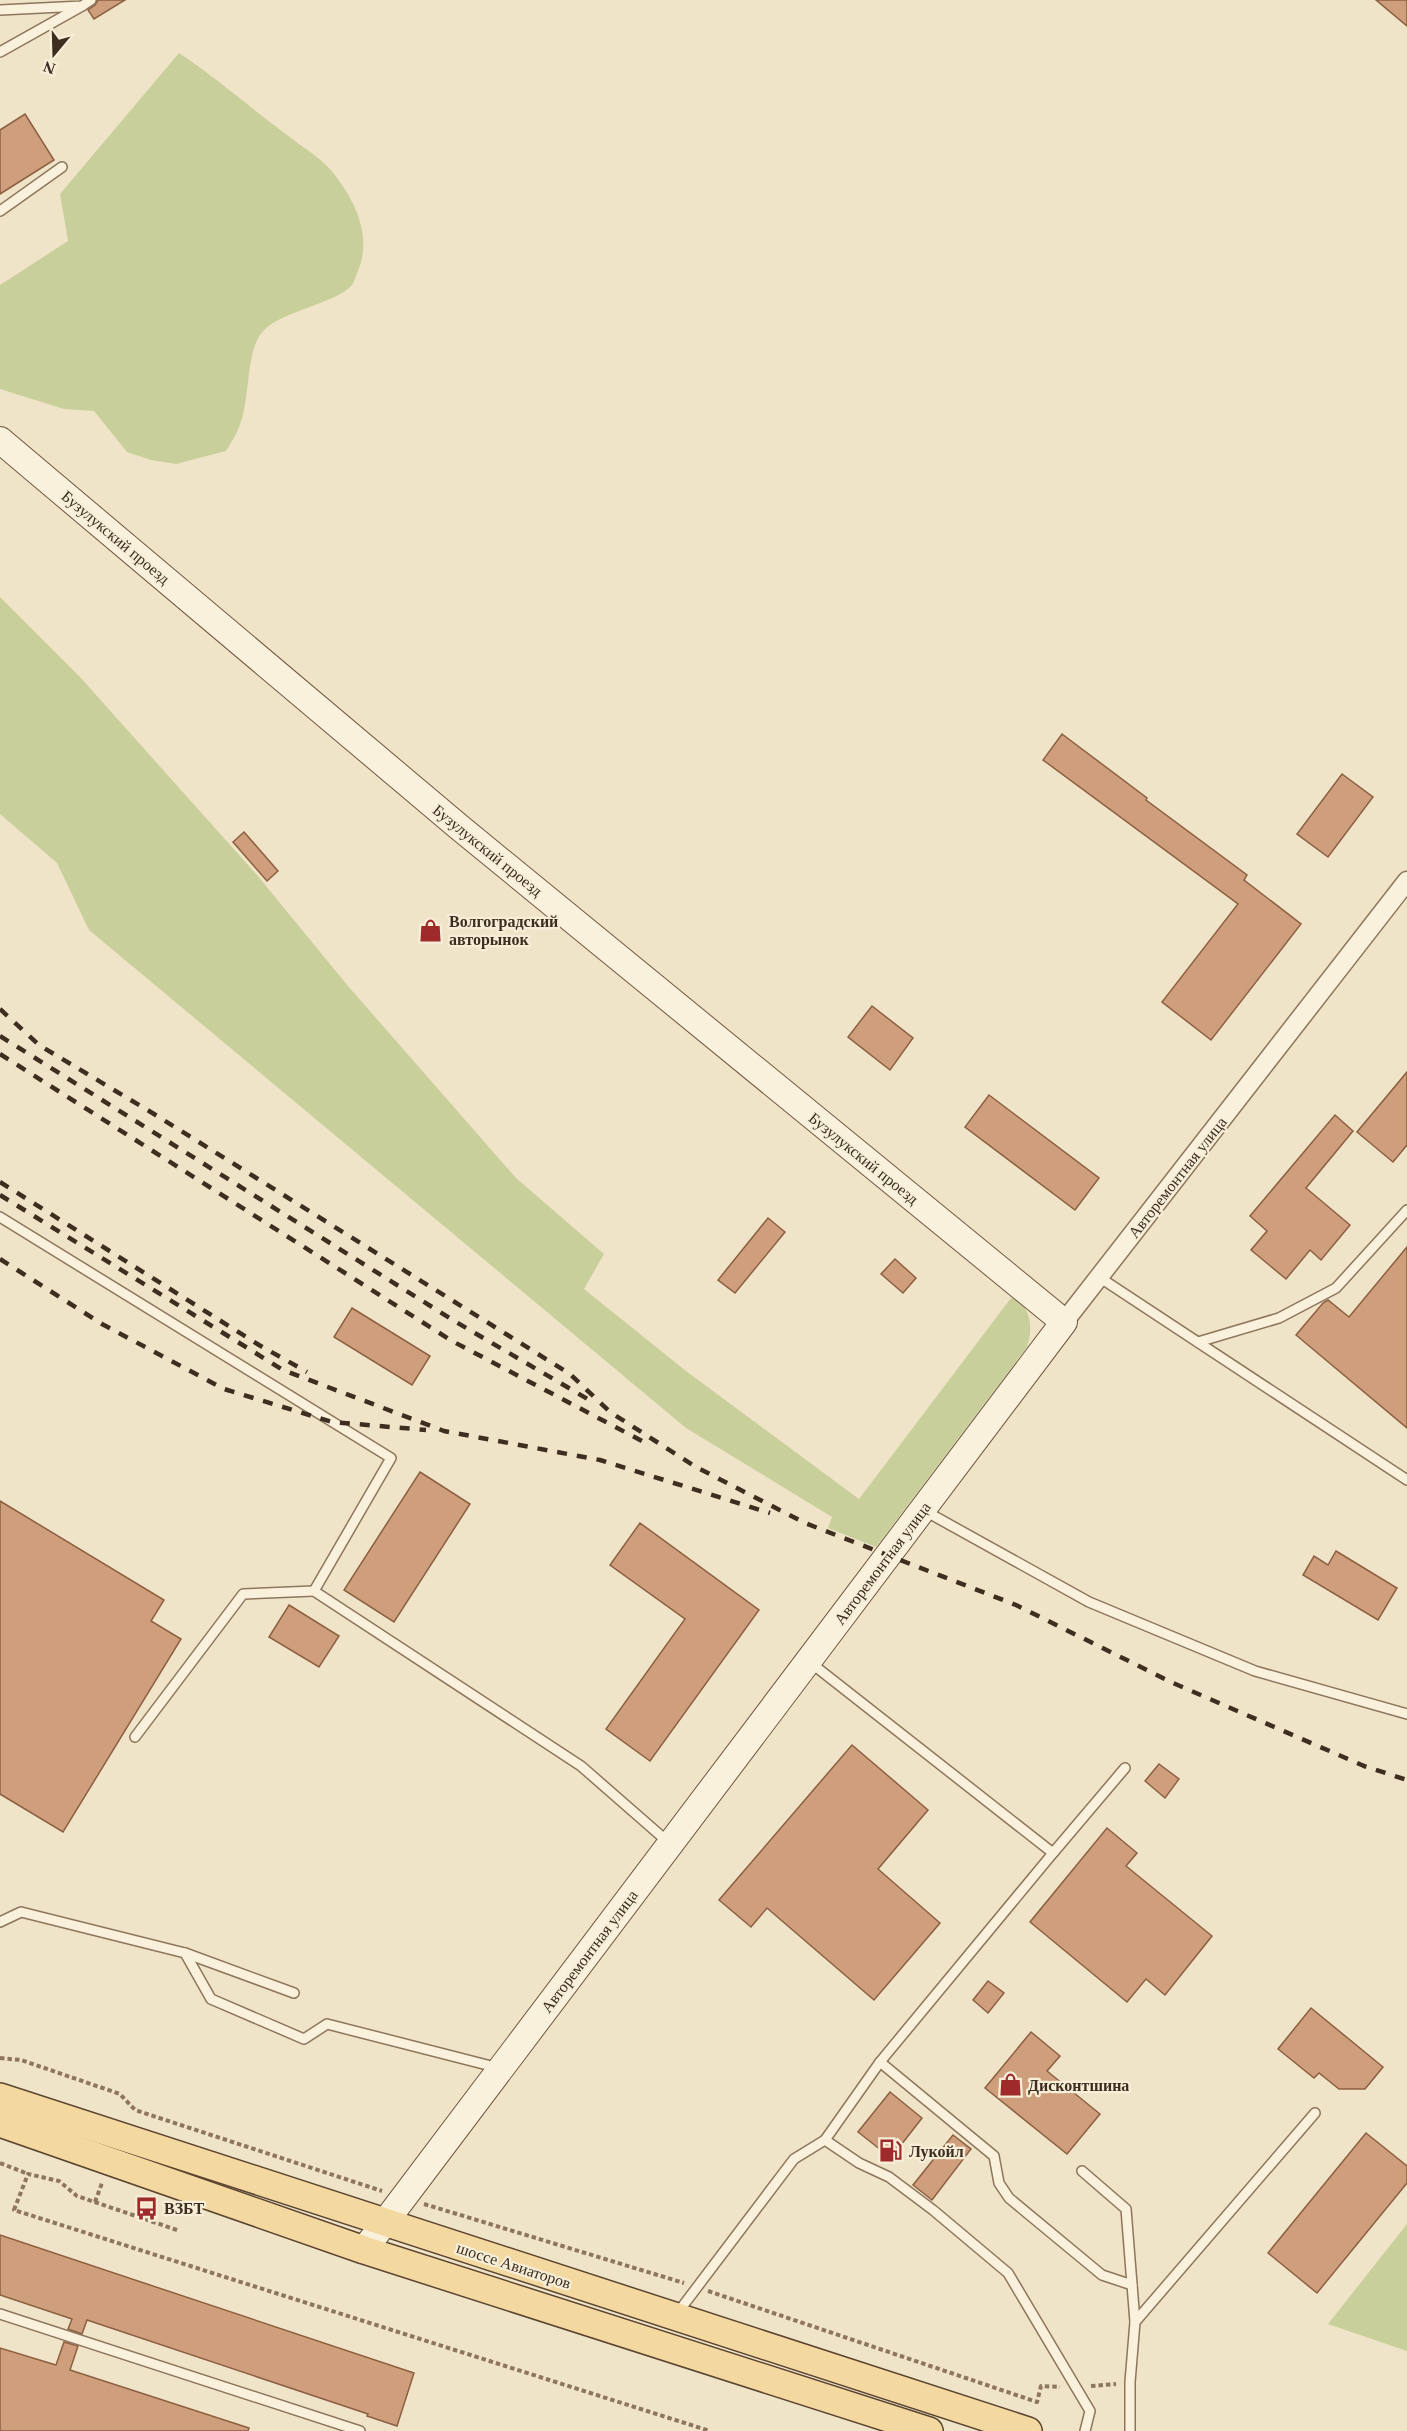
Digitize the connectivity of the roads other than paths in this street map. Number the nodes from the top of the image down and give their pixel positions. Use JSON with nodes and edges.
{"nodes":[{"id":1,"x":91,"y":0,"type":"edge"},
{"id":2,"x":82,"y":6,"type":"junction"},
{"id":3,"x":0,"y":10,"type":"edge"},
{"id":4,"x":0,"y":52,"type":"edge"},
{"id":5,"x":62,"y":167,"type":"dead end"},
{"id":6,"x":0,"y":211,"type":"edge"},
{"id":7,"x":0,"y":440,"type":"edge"},
{"id":8,"x":1407,"y":881,"type":"edge"},
{"id":9,"x":1407,"y":1210,"type":"edge"},
{"id":10,"x":0,"y":1217,"type":"edge"},
{"id":11,"x":1099,"y":1277,"type":"junction"},
{"id":12,"x":1064,"y":1322,"type":"junction"},
{"id":13,"x":1198,"y":1342,"type":"junction"},
{"id":14,"x":1407,"y":1480,"type":"edge"},
{"id":15,"x":923,"y":1510,"type":"junction"},
{"id":16,"x":314,"y":1592,"type":"junction"},
{"id":17,"x":808,"y":1661,"type":"junction"},
{"id":18,"x":1407,"y":1714,"type":"edge"},
{"id":19,"x":135,"y":1737,"type":"dead end"},
{"id":20,"x":1125,"y":1768,"type":"dead end"},
{"id":21,"x":670,"y":1844,"type":"junction"},
{"id":22,"x":1053,"y":1853,"type":"junction"},
{"id":23,"x":0,"y":1922,"type":"edge"},
{"id":24,"x":185,"y":1953,"type":"junction"},
{"id":25,"x":294,"y":1993,"type":"dead end"},
{"id":26,"x":880,"y":2062,"type":"junction"},
{"id":27,"x":501,"y":2068,"type":"junction"},
{"id":28,"x":0,"y":2097,"type":"edge"},
{"id":29,"x":1315,"y":2113,"type":"dead end"},
{"id":30,"x":0,"y":2123,"type":"edge"},
{"id":31,"x":825,"y":2140,"type":"junction"},
{"id":32,"x":1082,"y":2171,"type":"dead end"},
{"id":33,"x":384,"y":2223,"type":"junction"},
{"id":34,"x":364,"y":2250,"type":"junction"},
{"id":35,"x":1132,"y":2285,"type":"junction"},
{"id":36,"x":0,"y":2314,"type":"edge"},
{"id":37,"x":676,"y":2316,"type":"junction"},
{"id":38,"x":1135,"y":2322,"type":"junction"},
{"id":39,"x":360,"y":2431,"type":"edge"},
{"id":40,"x":929,"y":2431,"type":"edge"},
{"id":41,"x":1028,"y":2431,"type":"edge"},
{"id":42,"x":1085,"y":2431,"type":"edge"},
{"id":43,"x":1130,"y":2431,"type":"edge"}],
"edges":[{"from":1,"to":2,"type":"lane"},
{"from":2,"to":3,"type":"lane"},
{"from":2,"to":4,"type":"lane"},
{"from":5,"to":6,"type":"lane"},
{"from":7,"to":12,"type":"main road","name":"Бузулукский проезд"},
{"from":8,"to":11,"type":"street","name":"Авторемонтная улица"},
{"from":9,"to":13,"type":"lane"},
{"from":10,"to":16,"type":"lane"},
{"from":11,"to":12,"type":"street","name":"Авторемонтная улица"},
{"from":11,"to":13,"type":"lane"},
{"from":12,"to":15,"type":"main road","name":"Авторемонтная улица"},
{"from":13,"to":14,"type":"lane"},
{"from":15,"to":17,"type":"main road","name":"Авторемонтная улица"},
{"from":15,"to":18,"type":"lane"},
{"from":16,"to":19,"type":"lane"},
{"from":16,"to":21,"type":"lane"},
{"from":17,"to":21,"type":"main road","name":"Авторемонтная улица"},
{"from":17,"to":22,"type":"lane"},
{"from":20,"to":22,"type":"lane"},
{"from":21,"to":27,"type":"main road","name":"Авторемонтная улица"},
{"from":22,"to":26,"type":"lane"},
{"from":23,"to":24,"type":"lane"},
{"from":24,"to":25,"type":"lane"},
{"from":24,"to":27,"type":"lane"},
{"from":26,"to":31,"type":"lane"},
{"from":26,"to":35,"type":"lane"},
{"from":27,"to":33,"type":"main road","name":"Авторемонтная улица"},
{"from":28,"to":33,"type":"main road","name":"шоссе Авиаторов"},
{"from":29,"to":38,"type":"lane"},
{"from":30,"to":34,"type":"main road","name":"шоссе Авиаторов"},
{"from":31,"to":37,"type":"lane"},
{"from":31,"to":42,"type":"lane"},
{"from":32,"to":35,"type":"lane"},
{"from":33,"to":34,"type":"main road","name":"Авторемонтная улица"},
{"from":33,"to":37,"type":"main road","name":"шоссе Авиаторов"},
{"from":34,"to":40,"type":"main road","name":"шоссе Авиаторов"},
{"from":35,"to":38,"type":"lane"},
{"from":36,"to":39,"type":"lane"},
{"from":37,"to":41,"type":"main road","name":"шоссе Авиаторов"},
{"from":38,"to":43,"type":"lane"}]}
